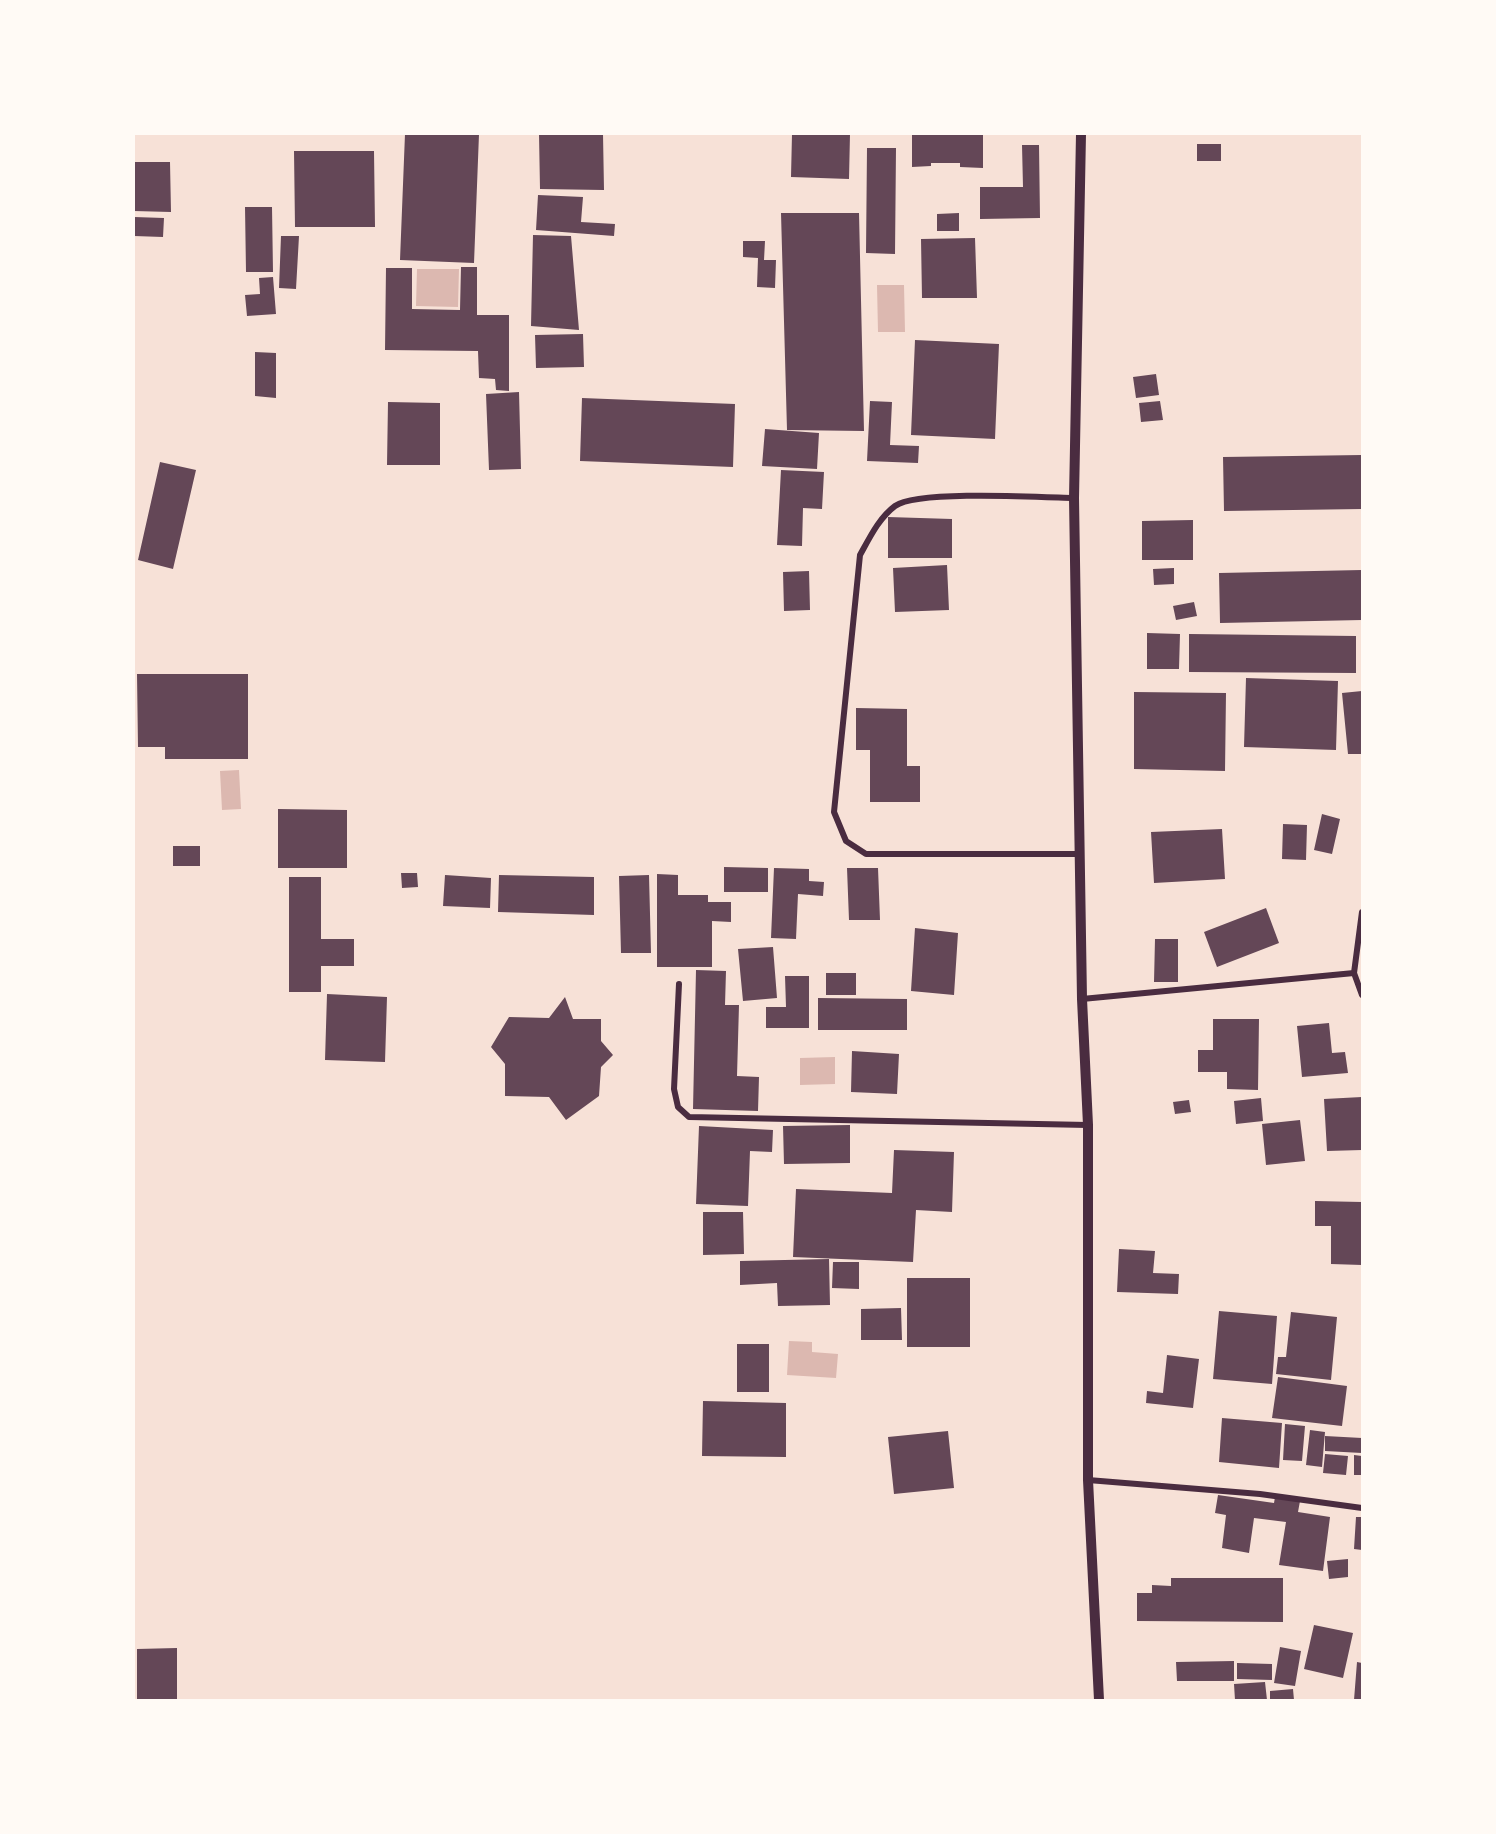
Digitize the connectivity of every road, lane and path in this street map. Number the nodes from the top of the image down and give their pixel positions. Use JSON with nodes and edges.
{"nodes":[{"id":1,"x":1081,"y":134,"type":"edge"},
{"id":2,"x":1074,"y":498,"type":"junction"},
{"id":3,"x":1081,"y":854,"type":"junction"},
{"id":4,"x":1362,"y":912,"type":"edge"},
{"id":5,"x":1354,"y":973,"type":"junction"},
{"id":6,"x":679,"y":984,"type":"dead end"},
{"id":7,"x":1362,"y":995,"type":"edge"},
{"id":8,"x":1082,"y":999,"type":"junction"},
{"id":9,"x":1088,"y":1125,"type":"junction"},
{"id":10,"x":1089,"y":1480,"type":"junction"},
{"id":11,"x":1362,"y":1508,"type":"edge"},
{"id":12,"x":1099,"y":1701,"type":"edge"}],
"edges":[{"from":1,"to":2,"type":"street"},
{"from":2,"to":3,"type":"street"},
{"from":2,"to":3,"type":"street"},
{"from":3,"to":8,"type":"street"},
{"from":4,"to":5,"type":"street"},
{"from":5,"to":7,"type":"street"},
{"from":5,"to":8,"type":"street"},
{"from":6,"to":9,"type":"street"},
{"from":8,"to":9,"type":"street"},
{"from":9,"to":10,"type":"street"},
{"from":10,"to":11,"type":"street"},
{"from":10,"to":12,"type":"street"}]}
